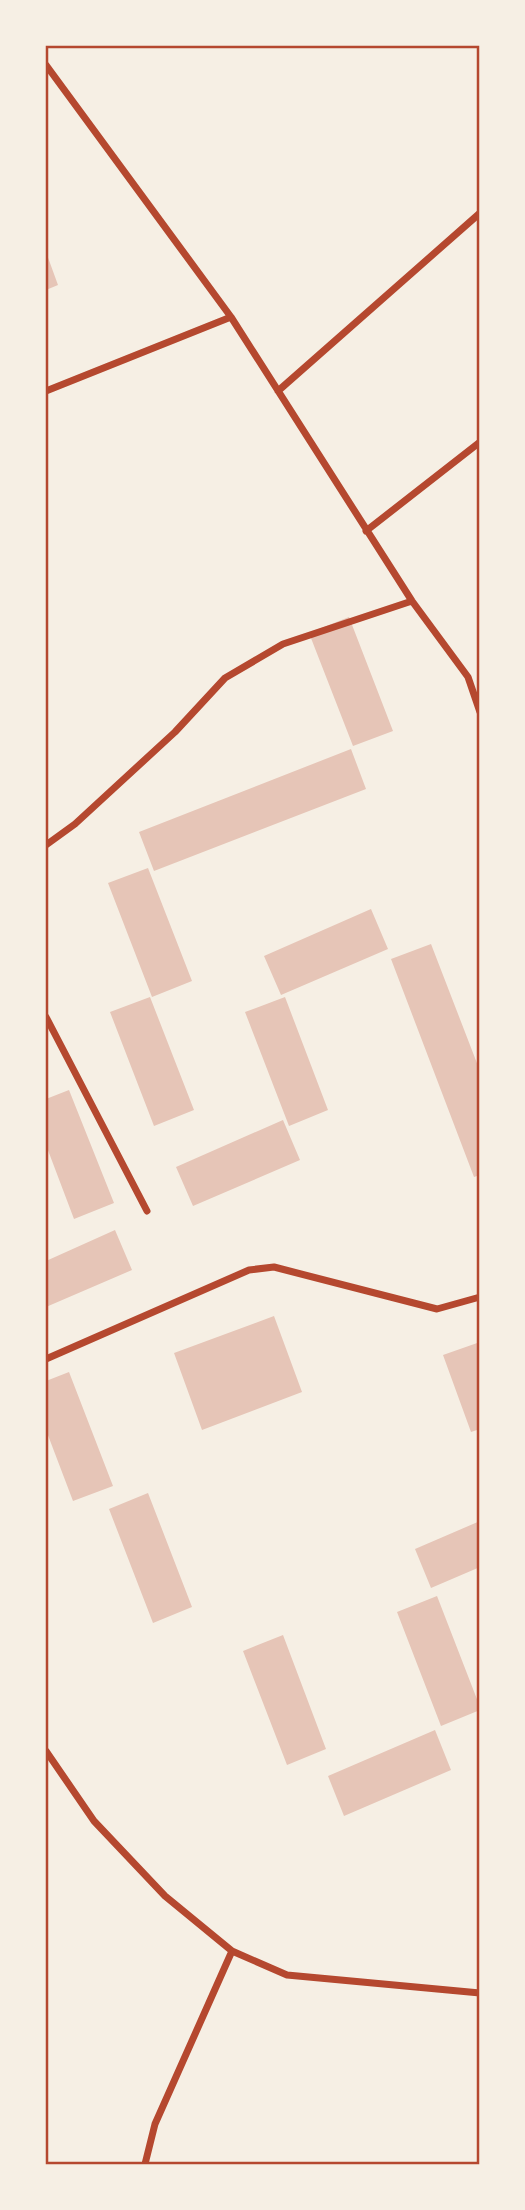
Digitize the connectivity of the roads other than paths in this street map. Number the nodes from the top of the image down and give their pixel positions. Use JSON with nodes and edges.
{"nodes":[{"id":1,"x":46,"y":65,"type":"edge"},
{"id":2,"x":480,"y":213,"type":"edge"},
{"id":3,"x":232,"y":317,"type":"junction"},
{"id":4,"x":46,"y":391,"type":"edge"},
{"id":5,"x":278,"y":391,"type":"junction"},
{"id":6,"x":480,"y":442,"type":"edge"},
{"id":7,"x":366,"y":531,"type":"junction"},
{"id":8,"x":412,"y":601,"type":"junction"},
{"id":9,"x":480,"y":712,"type":"edge"},
{"id":10,"x":46,"y":845,"type":"edge"},
{"id":11,"x":46,"y":1017,"type":"edge"},
{"id":12,"x":147,"y":1211,"type":"dead end"},
{"id":13,"x":480,"y":1297,"type":"edge"},
{"id":14,"x":46,"y":1359,"type":"edge"},
{"id":15,"x":46,"y":1751,"type":"edge"},
{"id":16,"x":232,"y":1951,"type":"junction"},
{"id":17,"x":480,"y":1993,"type":"edge"},
{"id":18,"x":145,"y":2165,"type":"edge"}],
"edges":[{"from":1,"to":3,"type":"street"},
{"from":2,"to":5,"type":"street"},
{"from":3,"to":4,"type":"street"},
{"from":3,"to":5,"type":"street"},
{"from":5,"to":7,"type":"street"},
{"from":6,"to":7,"type":"street"},
{"from":7,"to":8,"type":"street"},
{"from":8,"to":9,"type":"street"},
{"from":8,"to":10,"type":"street"},
{"from":11,"to":12,"type":"street"},
{"from":13,"to":14,"type":"street"},
{"from":15,"to":16,"type":"street"},
{"from":16,"to":17,"type":"street"},
{"from":16,"to":18,"type":"street"}]}
